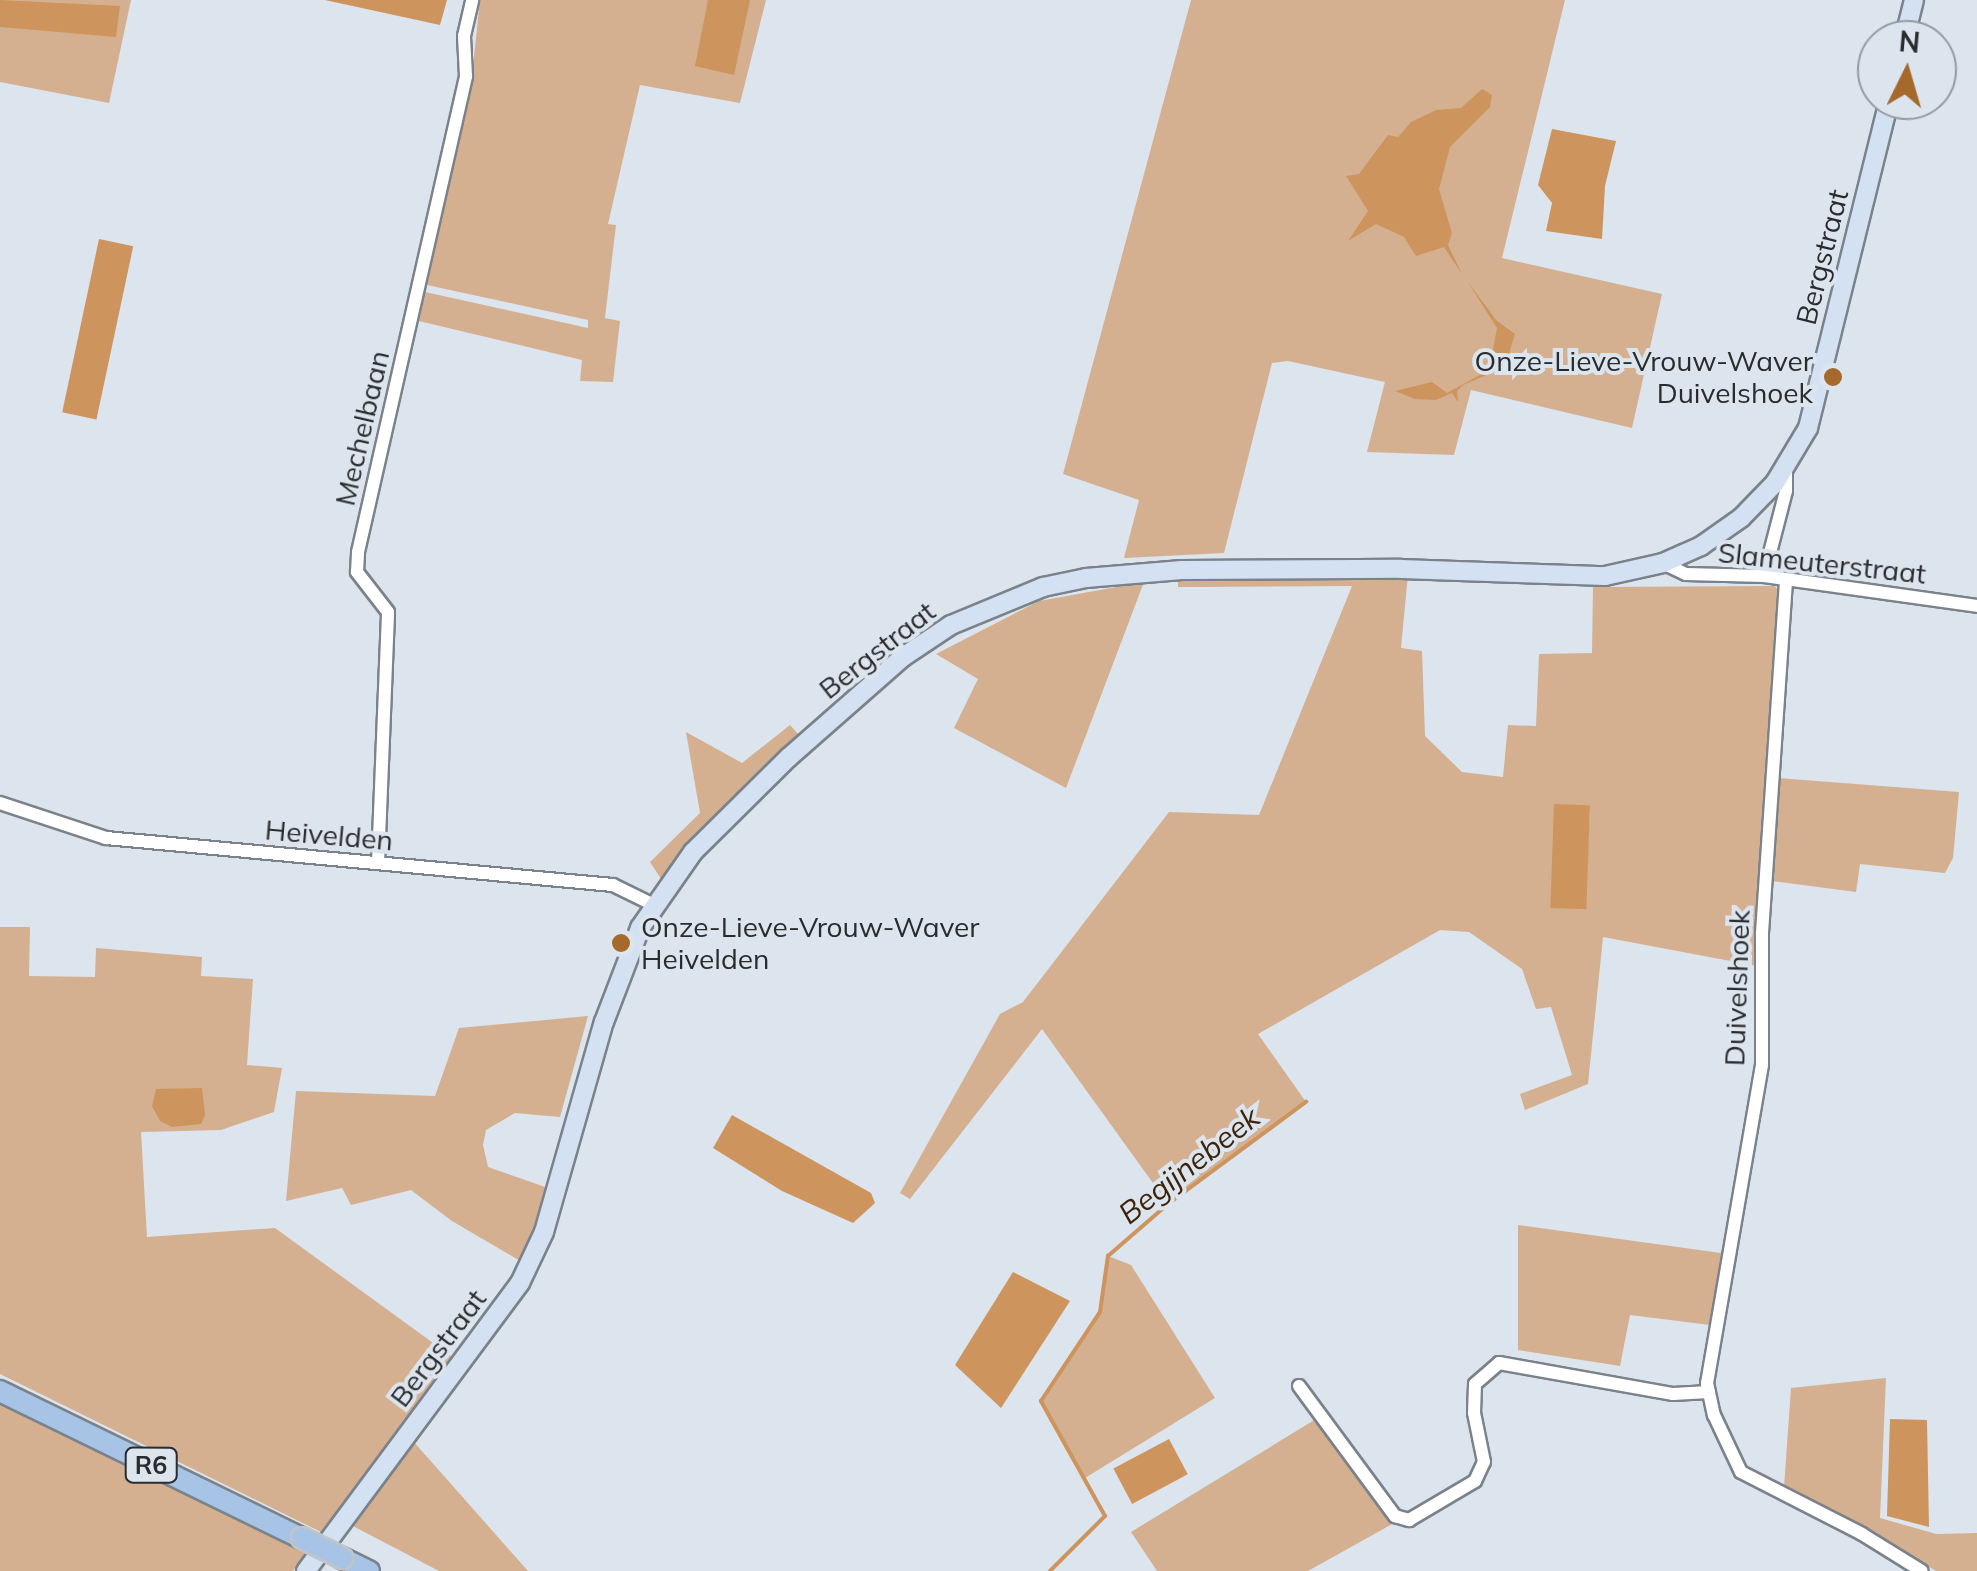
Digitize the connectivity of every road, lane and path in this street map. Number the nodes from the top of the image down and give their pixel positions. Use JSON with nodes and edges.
{"nodes":[{"id":1,"x":472,"y":0,"type":"edge"},
{"id":2,"x":1884,"y":120,"type":"edge"},
{"id":3,"x":1786,"y":470,"type":"junction"},
{"id":4,"x":1664,"y":563,"type":"junction"},
{"id":5,"x":1764,"y":576,"type":"junction"},
{"id":6,"x":1786,"y":581,"type":"junction"},
{"id":7,"x":1977,"y":606,"type":"edge"},
{"id":8,"x":0,"y":803,"type":"edge"},
{"id":9,"x":378,"y":863,"type":"junction"},
{"id":10,"x":654,"y":905,"type":"junction"},
{"id":11,"x":1299,"y":1386,"type":"dead end"},
{"id":12,"x":0,"y":1391,"type":"edge"},
{"id":13,"x":1709,"y":1392,"type":"junction"},
{"id":14,"x":306,"y":1571,"type":"edge"},
{"id":15,"x":369,"y":1571,"type":"edge"},
{"id":16,"x":1922,"y":1571,"type":"edge"}],
"edges":[{"from":1,"to":9,"type":"street","name":"Mechelbaan"},
{"from":2,"to":3,"type":"street","name":"Bergstraat"},
{"from":3,"to":4,"type":"street","name":"Bergstraat"},
{"from":3,"to":5,"type":"street"},
{"from":4,"to":5,"type":"street","name":"Slameuterstraat"},
{"from":4,"to":10,"type":"street","name":"Bergstraat"},
{"from":5,"to":6,"type":"street","name":"Slameuterstraat"},
{"from":6,"to":7,"type":"street","name":"Slameuterstraat"},
{"from":6,"to":13,"type":"street","name":"Duivelshoek"},
{"from":8,"to":9,"type":"street","name":"Heivelden"},
{"from":9,"to":10,"type":"street","name":"Heivelden"},
{"from":10,"to":14,"type":"street","name":"Bergstraat"},
{"from":11,"to":13,"type":"street"},
{"from":12,"to":15,"type":"main road","number":"R6","bridge":true},
{"from":13,"to":16,"type":"street","name":"Duivelshoek"}]}
